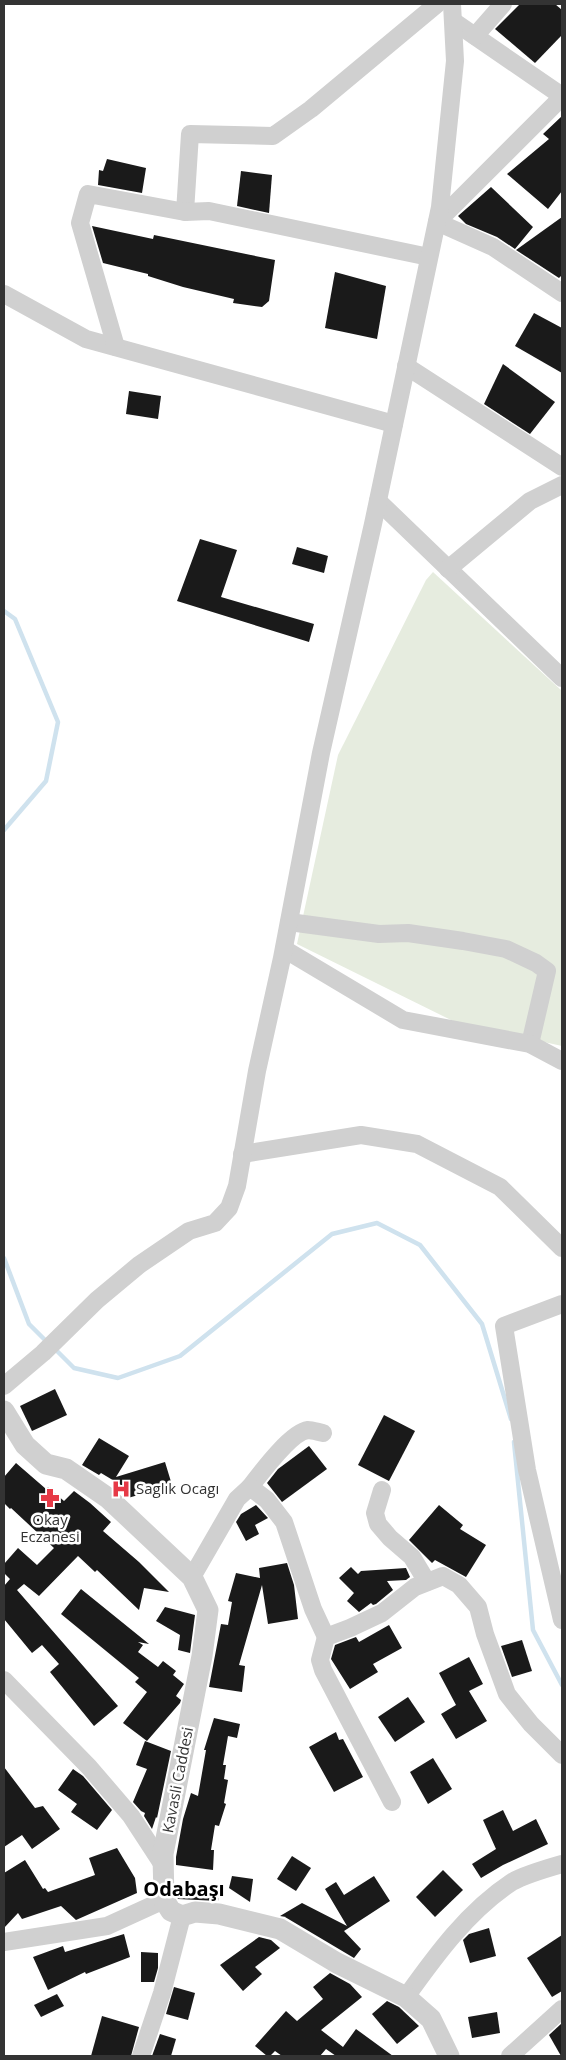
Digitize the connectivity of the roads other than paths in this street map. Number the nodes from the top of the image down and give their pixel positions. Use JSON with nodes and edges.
{"nodes":[{"id":1,"x":437,"y":4,"type":"edge"},
{"id":2,"x":504,"y":4,"type":"edge"},
{"id":3,"x":452,"y":12,"type":"edge"},
{"id":4,"x":475,"y":36,"type":"junction"},
{"id":5,"x":562,"y":96,"type":"edge"},
{"id":6,"x":185,"y":212,"type":"junction"},
{"id":7,"x":437,"y":222,"type":"junction"},
{"id":8,"x":429,"y":257,"type":"junction"},
{"id":9,"x":562,"y":293,"type":"edge"},
{"id":10,"x":4,"y":294,"type":"edge"},
{"id":11,"x":116,"y":347,"type":"junction"},
{"id":12,"x":406,"y":366,"type":"junction"},
{"id":13,"x":394,"y":424,"type":"junction"},
{"id":14,"x":562,"y":467,"type":"edge"},
{"id":15,"x":562,"y":485,"type":"edge"},
{"id":16,"x":378,"y":501,"type":"junction"},
{"id":17,"x":448,"y":569,"type":"junction"},
{"id":18,"x":562,"y":678,"type":"edge"},
{"id":19,"x":289,"y":922,"type":"junction"},
{"id":20,"x":284,"y":949,"type":"junction"},
{"id":21,"x":530,"y":1044,"type":"junction"},
{"id":22,"x":562,"y":1061,"type":"edge"},
{"id":23,"x":242,"y":1154,"type":"junction"},
{"id":24,"x":562,"y":1248,"type":"edge"},
{"id":25,"x":562,"y":1304,"type":"edge"},
{"id":26,"x":4,"y":1386,"type":"edge"},
{"id":27,"x":4,"y":1411,"type":"edge"},
{"id":28,"x":323,"y":1433,"type":"dead end"},
{"id":29,"x":250,"y":1487,"type":"junction"},
{"id":30,"x":382,"y":1490,"type":"dead end"},
{"id":31,"x":192,"y":1577,"type":"junction"},
{"id":32,"x":427,"y":1582,"type":"junction"},
{"id":33,"x":562,"y":1620,"type":"edge"},
{"id":34,"x":326,"y":1637,"type":"junction"},
{"id":35,"x":4,"y":1680,"type":"edge"},
{"id":36,"x":562,"y":1755,"type":"edge"},
{"id":37,"x":392,"y":1802,"type":"dead end"},
{"id":38,"x":562,"y":1864,"type":"edge"},
{"id":39,"x":163,"y":1865,"type":"junction"},
{"id":40,"x":164,"y":1900,"type":"junction"},
{"id":41,"x":182,"y":1916,"type":"junction"},
{"id":42,"x":4,"y":1942,"type":"edge"},
{"id":43,"x":406,"y":1997,"type":"junction"},
{"id":44,"x":562,"y":2009,"type":"edge"},
{"id":45,"x":141,"y":2056,"type":"edge"},
{"id":46,"x":449,"y":2056,"type":"edge"},
{"id":47,"x":510,"y":2056,"type":"edge"}],
"edges":[{"from":1,"to":6,"type":"street"},
{"from":2,"to":4,"type":"street"},
{"from":3,"to":4,"type":"street"},
{"from":3,"to":7,"type":"street"},
{"from":4,"to":5,"type":"street"},
{"from":5,"to":7,"type":"street"},
{"from":6,"to":8,"type":"street"},
{"from":6,"to":11,"type":"street"},
{"from":7,"to":8,"type":"street"},
{"from":7,"to":9,"type":"street"},
{"from":8,"to":12,"type":"street"},
{"from":10,"to":11,"type":"street"},
{"from":11,"to":13,"type":"street"},
{"from":12,"to":13,"type":"street"},
{"from":12,"to":14,"type":"street"},
{"from":13,"to":16,"type":"street"},
{"from":15,"to":17,"type":"street"},
{"from":16,"to":17,"type":"street"},
{"from":16,"to":19,"type":"street"},
{"from":17,"to":18,"type":"street"},
{"from":19,"to":20,"type":"street"},
{"from":19,"to":21,"type":"street"},
{"from":20,"to":21,"type":"street"},
{"from":20,"to":23,"type":"street"},
{"from":21,"to":22,"type":"street"},
{"from":23,"to":24,"type":"street"},
{"from":23,"to":26,"type":"street"},
{"from":25,"to":33,"type":"street"},
{"from":27,"to":31,"type":"street","name":"Kavasli Caddesi"},
{"from":28,"to":29,"type":"street"},
{"from":29,"to":31,"type":"street"},
{"from":29,"to":34,"type":"street"},
{"from":30,"to":32,"type":"street"},
{"from":31,"to":39,"type":"street","name":"Kavasli Caddesi"},
{"from":32,"to":34,"type":"street"},
{"from":32,"to":36,"type":"street"},
{"from":34,"to":37,"type":"street"},
{"from":35,"to":39,"type":"street"},
{"from":38,"to":43,"type":"street"},
{"from":39,"to":40,"type":"street","name":"Kavasli Caddesi"},
{"from":40,"to":41,"type":"street"},
{"from":40,"to":42,"type":"street"},
{"from":41,"to":43,"type":"street"},
{"from":41,"to":45,"type":"street"},
{"from":43,"to":46,"type":"street"},
{"from":44,"to":47,"type":"street"}]}
